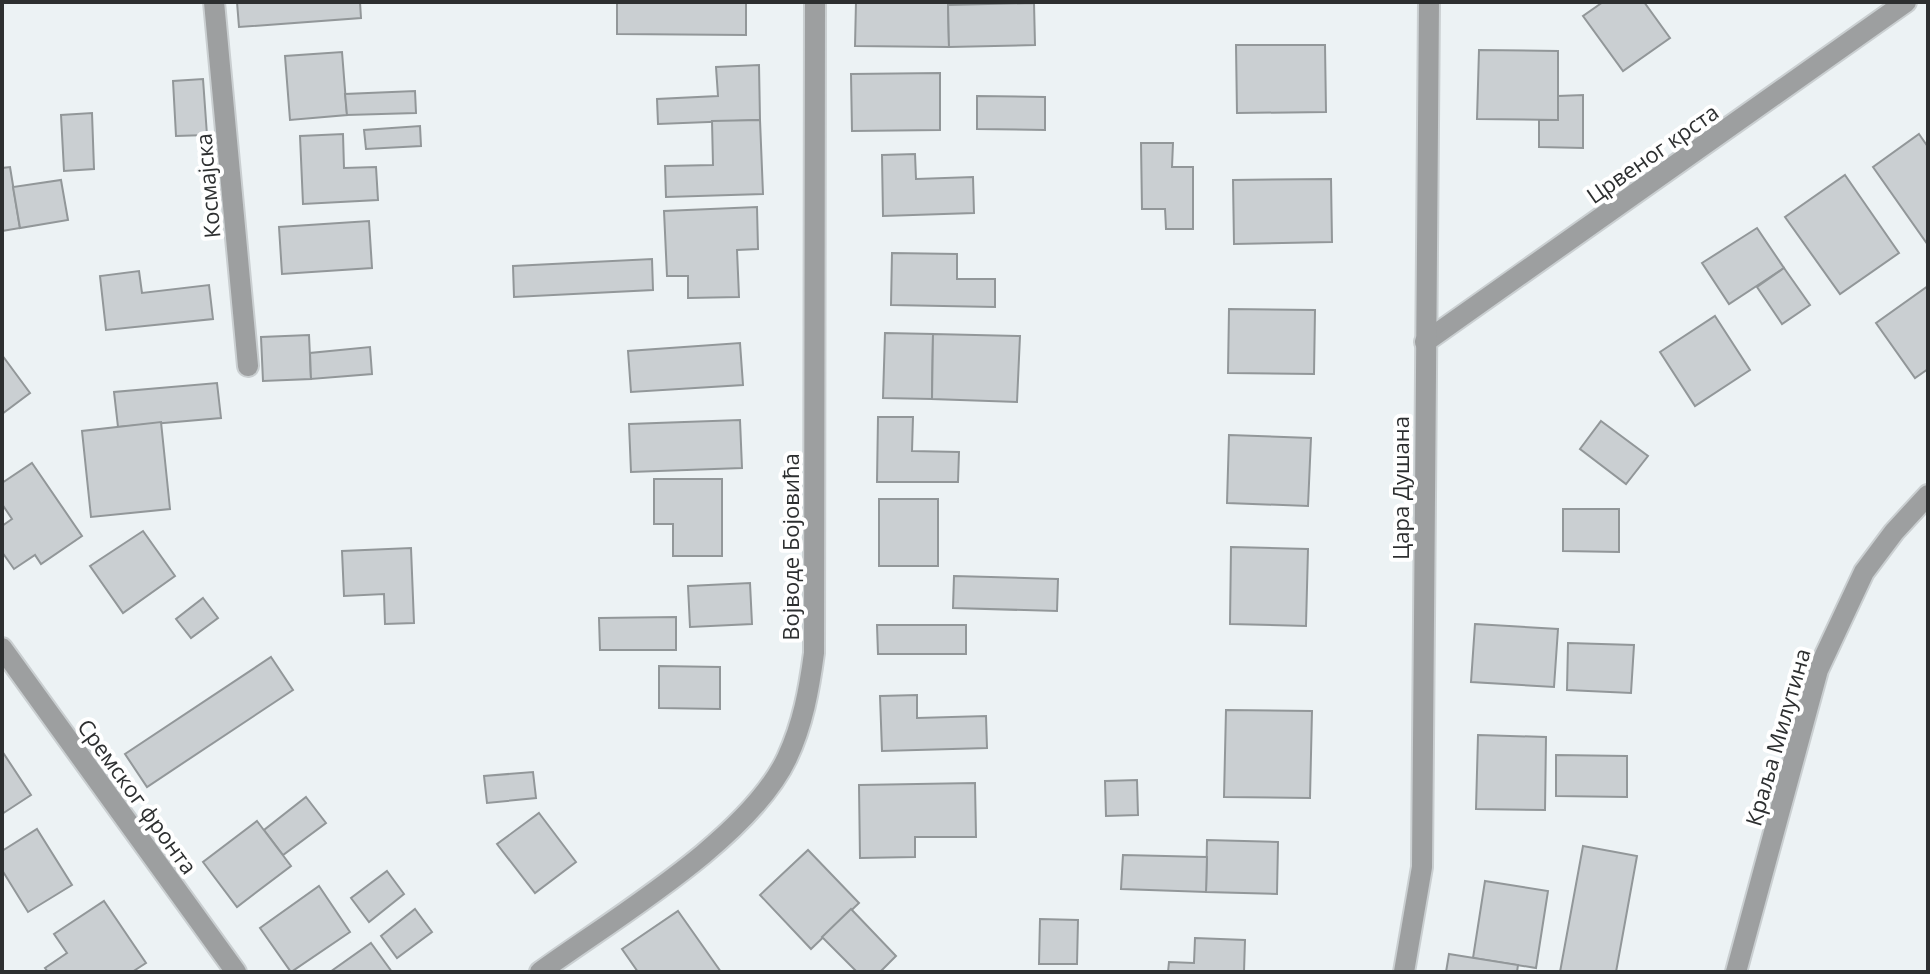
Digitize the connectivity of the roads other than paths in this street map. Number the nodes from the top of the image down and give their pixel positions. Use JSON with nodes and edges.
{"nodes":[{"id":1,"x":214,"y":2,"type":"edge"},
{"id":2,"x":815,"y":2,"type":"edge"},
{"id":3,"x":1429,"y":2,"type":"edge"},
{"id":4,"x":1906,"y":2,"type":"edge"},
{"id":5,"x":1425,"y":342,"type":"junction"},
{"id":6,"x":248,"y":366,"type":"dead end"},
{"id":7,"x":1928,"y":495,"type":"edge"},
{"id":8,"x":2,"y":648,"type":"edge"},
{"id":9,"x":236,"y":972,"type":"edge"},
{"id":10,"x":540,"y":972,"type":"edge"},
{"id":11,"x":1404,"y":972,"type":"edge"},
{"id":12,"x":1736,"y":972,"type":"edge"}],
"edges":[{"from":1,"to":6,"type":"street","name":"Космајска"},
{"from":2,"to":10,"type":"street","name":"Војводе Бојовића"},
{"from":3,"to":5,"type":"street","name":"Цара Душана"},
{"from":4,"to":5,"type":"street","name":"Црвеног крста"},
{"from":5,"to":11,"type":"street","name":"Цара Душана"},
{"from":7,"to":12,"type":"street","name":"Краља Милутина"},
{"from":8,"to":9,"type":"street","name":"Сремског фронта"}]}
